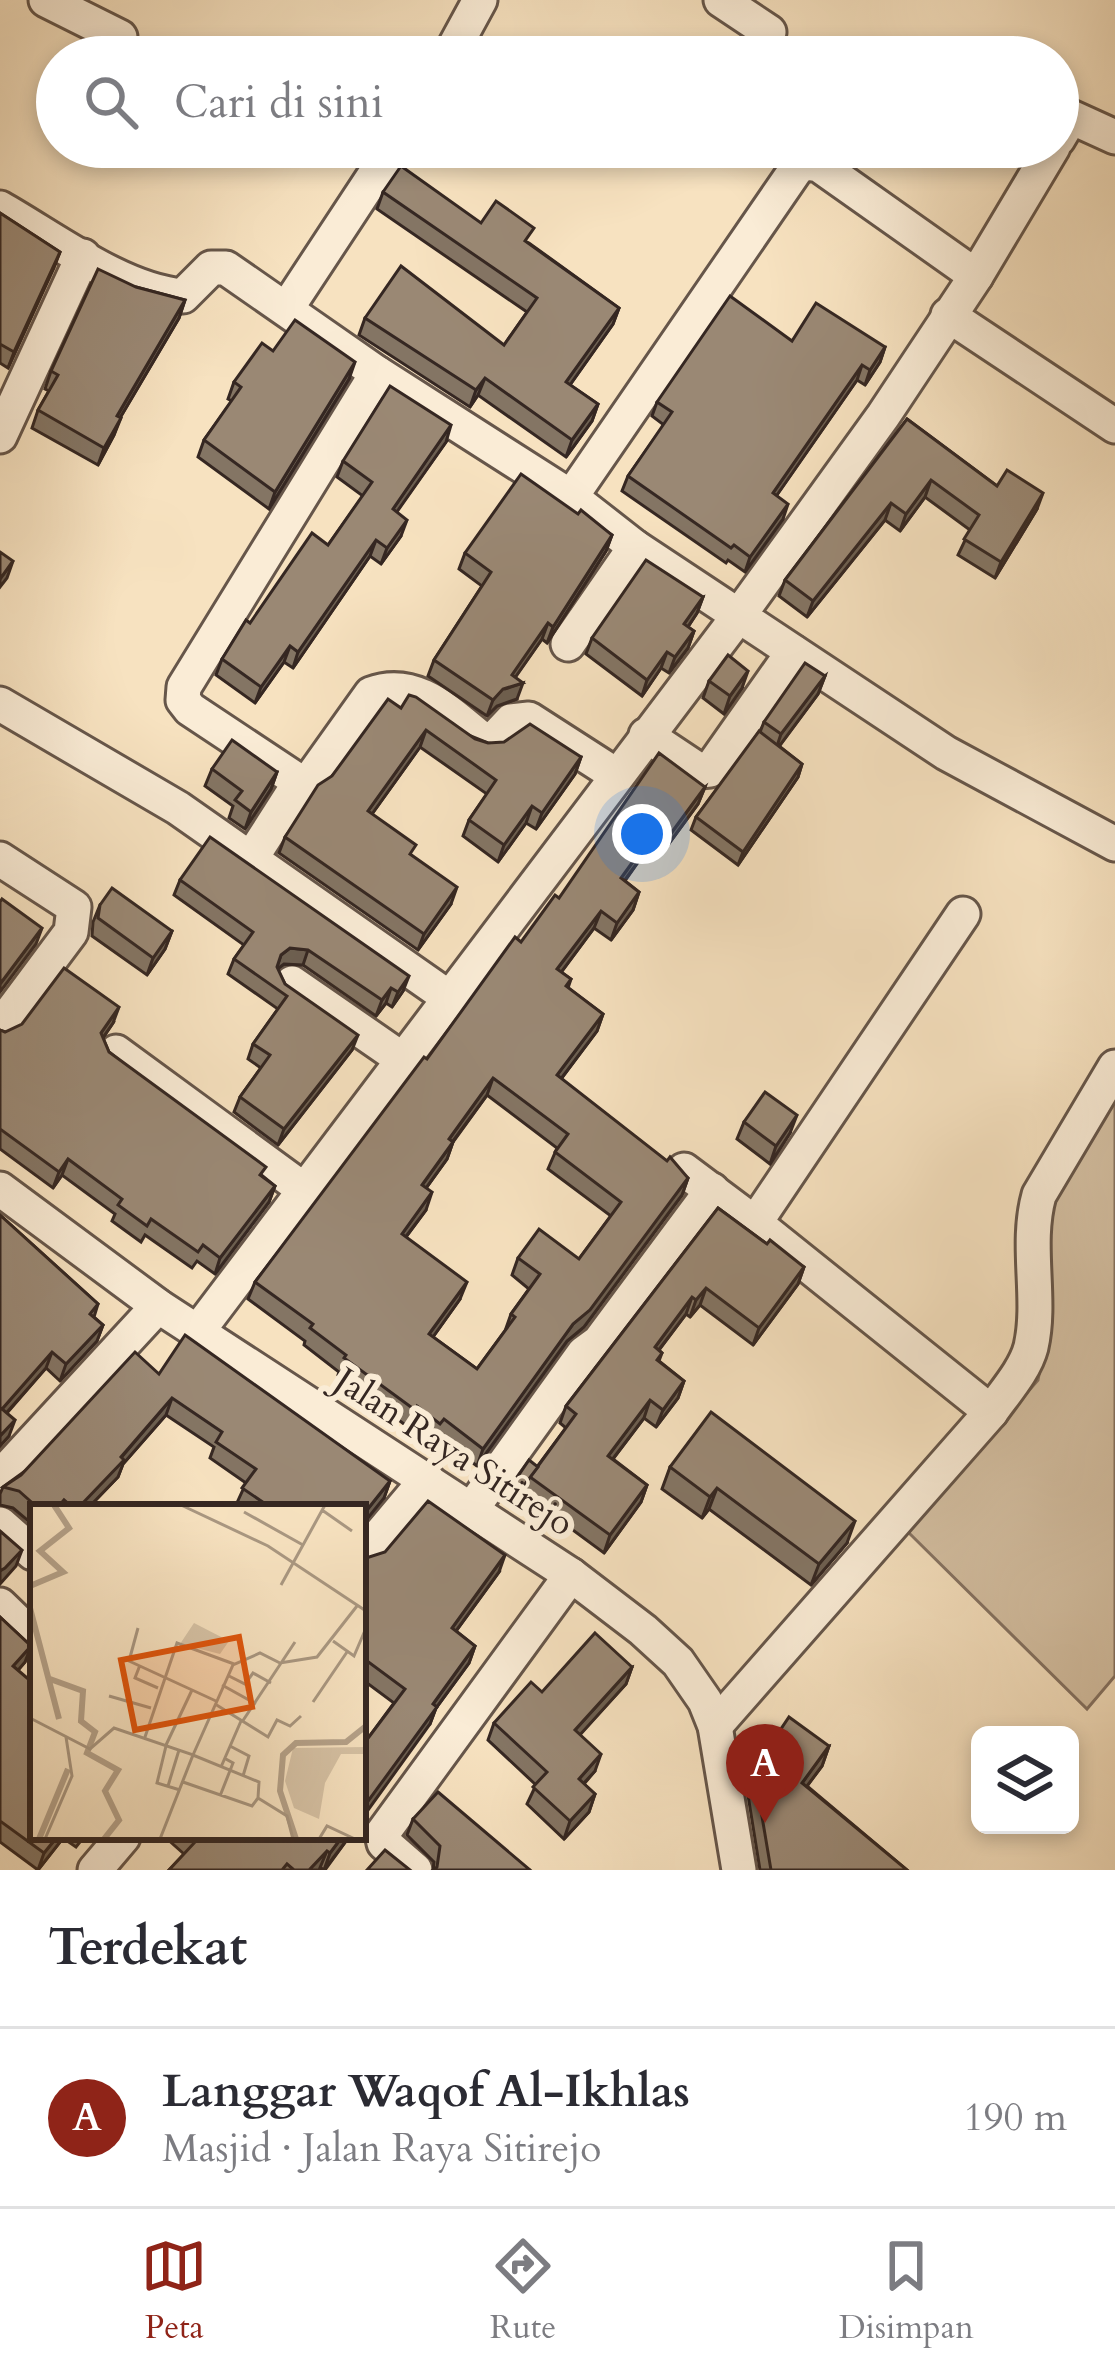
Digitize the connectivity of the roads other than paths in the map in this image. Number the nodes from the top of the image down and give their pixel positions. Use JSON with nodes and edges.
{"nodes":[{"id":1,"x":46,"y":0,"type":"edge"},
{"id":2,"x":480,"y":0,"type":"edge"},
{"id":3,"x":721,"y":0,"type":"edge"},
{"id":4,"x":769,"y":32,"type":"dead end"},
{"id":5,"x":118,"y":36,"type":"edge"},
{"id":6,"x":460,"y":36,"type":"edge"},
{"id":7,"x":1079,"y":121,"type":"edge"},
{"id":8,"x":1115,"y":137,"type":"edge"},
{"id":9,"x":379,"y":168,"type":"edge"},
{"id":10,"x":797,"y":168,"type":"edge"},
{"id":11,"x":823,"y":168,"type":"edge"},
{"id":12,"x":1040,"y":168,"type":"edge"},
{"id":13,"x":0,"y":208,"type":"edge"},
{"id":14,"x":83,"y":256,"type":"junction"},
{"id":15,"x":976,"y":275,"type":"junction"},
{"id":16,"x":287,"y":308,"type":"junction"},
{"id":17,"x":948,"y":315,"type":"junction"},
{"id":18,"x":377,"y":373,"type":"junction"},
{"id":19,"x":1115,"y":426,"type":"edge"},
{"id":20,"x":0,"y":436,"type":"edge"},
{"id":21,"x":572,"y":497,"type":"junction"},
{"id":22,"x":635,"y":547,"type":"junction"},
{"id":23,"x":740,"y":614,"type":"junction"},
{"id":24,"x":568,"y":644,"type":"dead end"},
{"id":25,"x":793,"y":652,"type":"junction"},
{"id":26,"x":4,"y":706,"type":"edge"},
{"id":27,"x":646,"y":735,"type":"junction"},
{"id":28,"x":616,"y":775,"type":"junction"},
{"id":29,"x":300,"y":782,"type":"junction"},
{"id":30,"x":1115,"y":844,"type":"edge"},
{"id":31,"x":252,"y":857,"type":"junction"},
{"id":32,"x":0,"y":859,"type":"edge"},
{"id":33,"x":963,"y":914,"type":"dead end"},
{"id":34,"x":292,"y":983,"type":"edge"},
{"id":35,"x":448,"y":997,"type":"junction"},
{"id":36,"x":0,"y":1027,"type":"edge"},
{"id":37,"x":116,"y":1052,"type":"edge"},
{"id":38,"x":402,"y":1060,"type":"junction"},
{"id":39,"x":1115,"y":1067,"type":"edge"},
{"id":40,"x":684,"y":1169,"type":"edge"},
{"id":41,"x":0,"y":1189,"type":"edge"},
{"id":42,"x":303,"y":1189,"type":"junction"},
{"id":43,"x":712,"y":1190,"type":"junction"},
{"id":44,"x":755,"y":1223,"type":"junction"},
{"id":45,"x":158,"y":1306,"type":"junction"},
{"id":46,"x":198,"y":1331,"type":"junction"},
{"id":47,"x":992,"y":1412,"type":"junction"},
{"id":48,"x":0,"y":1477,"type":"edge"},
{"id":49,"x":427,"y":1479,"type":"junction"},
{"id":50,"x":471,"y":1510,"type":"junction"},
{"id":51,"x":0,"y":1524,"type":"edge"},
{"id":52,"x":30,"y":1550,"type":"edge"},
{"id":53,"x":366,"y":1551,"type":"edge"},
{"id":54,"x":571,"y":1575,"type":"junction"},
{"id":55,"x":0,"y":1605,"type":"edge"},
{"id":56,"x":30,"y":1634,"type":"edge"},
{"id":57,"x":716,"y":1726,"type":"junction"},
{"id":58,"x":120,"y":1840,"type":"edge"},
{"id":59,"x":95,"y":1870,"type":"edge"},
{"id":60,"x":415,"y":1870,"type":"edge"},
{"id":61,"x":739,"y":1870,"type":"edge"}],
"edges":[{"from":1,"to":5,"type":"street"},
{"from":2,"to":6,"type":"street"},
{"from":3,"to":4,"type":"street"},
{"from":7,"to":8,"type":"street"},
{"from":9,"to":16,"type":"street"},
{"from":10,"to":21,"type":"street"},
{"from":11,"to":15,"type":"street"},
{"from":12,"to":15,"type":"street"},
{"from":13,"to":14,"type":"street"},
{"from":14,"to":16,"type":"street"},
{"from":14,"to":20,"type":"street"},
{"from":15,"to":17,"type":"street"},
{"from":16,"to":18,"type":"street"},
{"from":17,"to":19,"type":"street"},
{"from":17,"to":23,"type":"street"},
{"from":18,"to":21,"type":"street"},
{"from":18,"to":29,"type":"street"},
{"from":21,"to":22,"type":"street"},
{"from":22,"to":23,"type":"street"},
{"from":22,"to":24,"type":"street"},
{"from":23,"to":25,"type":"street"},
{"from":23,"to":27,"type":"street"},
{"from":25,"to":27,"type":"street"},
{"from":25,"to":30,"type":"street"},
{"from":26,"to":31,"type":"street"},
{"from":27,"to":28,"type":"street"},
{"from":28,"to":29,"type":"street"},
{"from":28,"to":35,"type":"street"},
{"from":29,"to":31,"type":"street"},
{"from":31,"to":35,"type":"street"},
{"from":32,"to":36,"type":"street"},
{"from":33,"to":44,"type":"street"},
{"from":34,"to":38,"type":"street"},
{"from":35,"to":38,"type":"street"},
{"from":37,"to":42,"type":"street"},
{"from":38,"to":42,"type":"street"},
{"from":39,"to":47,"type":"street"},
{"from":40,"to":43,"type":"street"},
{"from":41,"to":45,"type":"street","name":"Jalan Raya Sitirejo"},
{"from":42,"to":46,"type":"street"},
{"from":43,"to":44,"type":"street"},
{"from":43,"to":50,"type":"street"},
{"from":44,"to":47,"type":"street"},
{"from":45,"to":46,"type":"street","name":"Jalan Raya Sitirejo"},
{"from":45,"to":48,"type":"street"},
{"from":46,"to":49,"type":"street","name":"Jalan Raya Sitirejo"},
{"from":47,"to":57,"type":"street"},
{"from":49,"to":50,"type":"street","name":"Jalan Raya Sitirejo"},
{"from":49,"to":53,"type":"street"},
{"from":50,"to":54,"type":"street","name":"Jalan Raya Sitirejo"},
{"from":51,"to":52,"type":"street"},
{"from":54,"to":57,"type":"street","name":"Jalan Raya Sitirejo"},
{"from":54,"to":60,"type":"street"},
{"from":55,"to":56,"type":"street"},
{"from":57,"to":61,"type":"street","name":"Jalan Raya Sitirejo"},
{"from":58,"to":59,"type":"street"}]}
